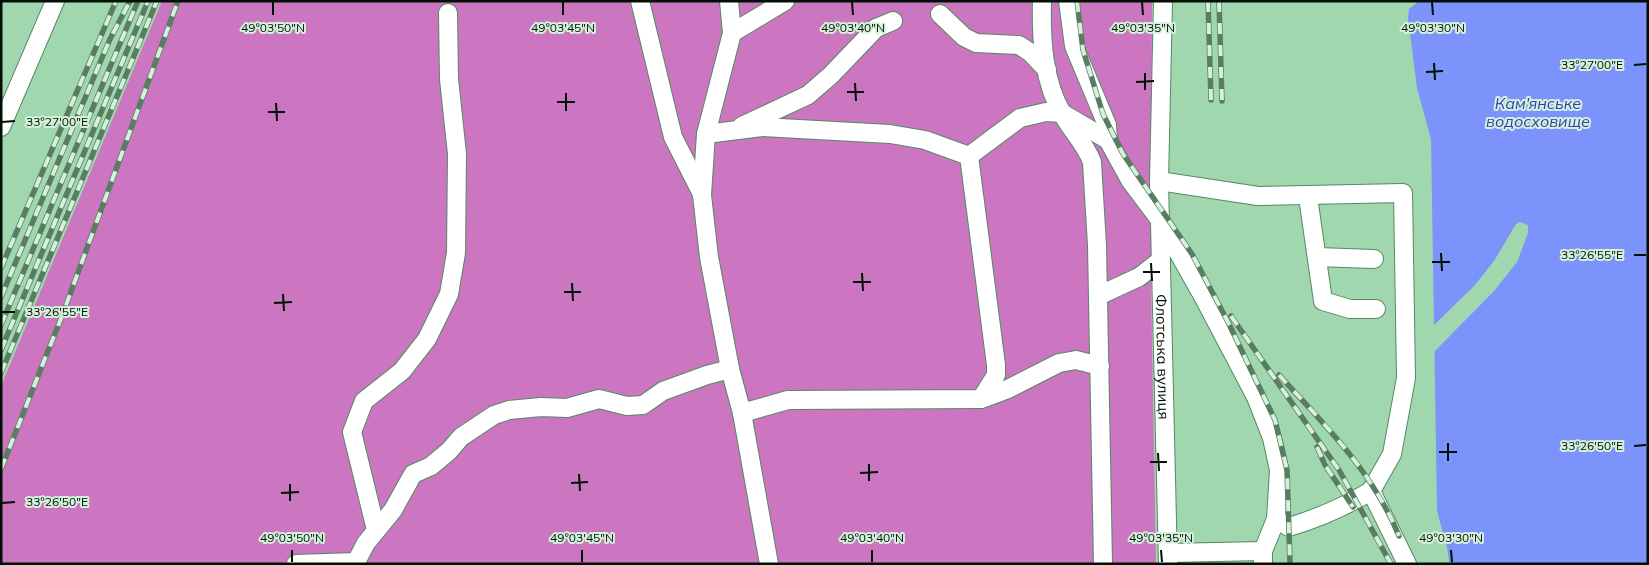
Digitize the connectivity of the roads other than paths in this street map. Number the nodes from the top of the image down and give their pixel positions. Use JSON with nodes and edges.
{"nodes":[{"id":1,"x":55,"y":1,"type":"edge"},
{"id":2,"x":640,"y":1,"type":"edge"},
{"id":3,"x":729,"y":1,"type":"edge"},
{"id":4,"x":785,"y":1,"type":"edge"},
{"id":5,"x":1042,"y":1,"type":"edge"},
{"id":6,"x":1068,"y":1,"type":"edge"},
{"id":7,"x":1163,"y":1,"type":"edge"},
{"id":8,"x":448,"y":14,"type":"dead end"},
{"id":9,"x":940,"y":14,"type":"dead end"},
{"id":10,"x":893,"y":21,"type":"dead end"},
{"id":11,"x":732,"y":33,"type":"junction"},
{"id":12,"x":1047,"y":71,"type":"junction"},
{"id":13,"x":1062,"y":113,"type":"junction"},
{"id":14,"x":1,"y":128,"type":"edge"},
{"id":15,"x":734,"y":130,"type":"junction"},
{"id":16,"x":706,"y":134,"type":"junction"},
{"id":17,"x":1108,"y":140,"type":"junction"},
{"id":18,"x":970,"y":156,"type":"junction"},
{"id":19,"x":1159,"y":181,"type":"junction"},
{"id":20,"x":702,"y":195,"type":"junction"},
{"id":21,"x":1308,"y":197,"type":"junction"},
{"id":22,"x":1160,"y":220,"type":"junction"},
{"id":23,"x":1317,"y":257,"type":"junction"},
{"id":24,"x":1374,"y":259,"type":"dead end"},
{"id":25,"x":1161,"y":260,"type":"junction"},
{"id":26,"x":1098,"y":296,"type":"junction"},
{"id":27,"x":1376,"y":309,"type":"dead end"},
{"id":28,"x":1100,"y":366,"type":"junction"},
{"id":29,"x":730,"y":369,"type":"junction"},
{"id":30,"x":981,"y":399,"type":"junction"},
{"id":31,"x":742,"y":413,"type":"junction"},
{"id":32,"x":1371,"y":491,"type":"junction"},
{"id":33,"x":1276,"y":519,"type":"junction"},
{"id":34,"x":376,"y":530,"type":"junction"},
{"id":35,"x":1263,"y":557,"type":"edge"},
{"id":36,"x":1168,"y":558,"type":"edge"},
{"id":37,"x":296,"y":564,"type":"edge"},
{"id":38,"x":769,"y":564,"type":"edge"},
{"id":39,"x":1103,"y":564,"type":"edge"},
{"id":40,"x":1407,"y":564,"type":"edge"}],
"edges":[{"from":1,"to":14,"type":"street"},
{"from":2,"to":20,"type":"street"},
{"from":3,"to":11,"type":"street"},
{"from":4,"to":11,"type":"street"},
{"from":5,"to":12,"type":"street"},
{"from":6,"to":17,"type":"street"},
{"from":7,"to":19,"type":"street","name":"Флотська вулиця"},
{"from":8,"to":34,"type":"street"},
{"from":9,"to":12,"type":"street"},
{"from":10,"to":15,"type":"street"},
{"from":11,"to":16,"type":"street"},
{"from":12,"to":13,"type":"street"},
{"from":13,"to":17,"type":"street"},
{"from":13,"to":18,"type":"street"},
{"from":13,"to":26,"type":"street"},
{"from":15,"to":16,"type":"street"},
{"from":15,"to":18,"type":"street"},
{"from":16,"to":20,"type":"street"},
{"from":17,"to":22,"type":"street"},
{"from":18,"to":30,"type":"street"},
{"from":19,"to":21,"type":"street"},
{"from":19,"to":22,"type":"street","name":"Флотська вулиця"},
{"from":20,"to":29,"type":"street"},
{"from":21,"to":23,"type":"street"},
{"from":21,"to":32,"type":"street"},
{"from":22,"to":25,"type":"street","name":"Флотська вулиця"},
{"from":22,"to":33,"type":"street"},
{"from":23,"to":24,"type":"street"},
{"from":23,"to":27,"type":"street"},
{"from":25,"to":26,"type":"street"},
{"from":25,"to":36,"type":"street","name":"Флотська вулиця"},
{"from":26,"to":28,"type":"street"},
{"from":28,"to":30,"type":"street"},
{"from":28,"to":39,"type":"street"},
{"from":29,"to":31,"type":"street"},
{"from":29,"to":34,"type":"street"},
{"from":30,"to":31,"type":"street"},
{"from":31,"to":38,"type":"street"},
{"from":32,"to":33,"type":"street"},
{"from":32,"to":40,"type":"street"},
{"from":33,"to":35,"type":"street"},
{"from":34,"to":37,"type":"street"},
{"from":35,"to":36,"type":"street"}]}
